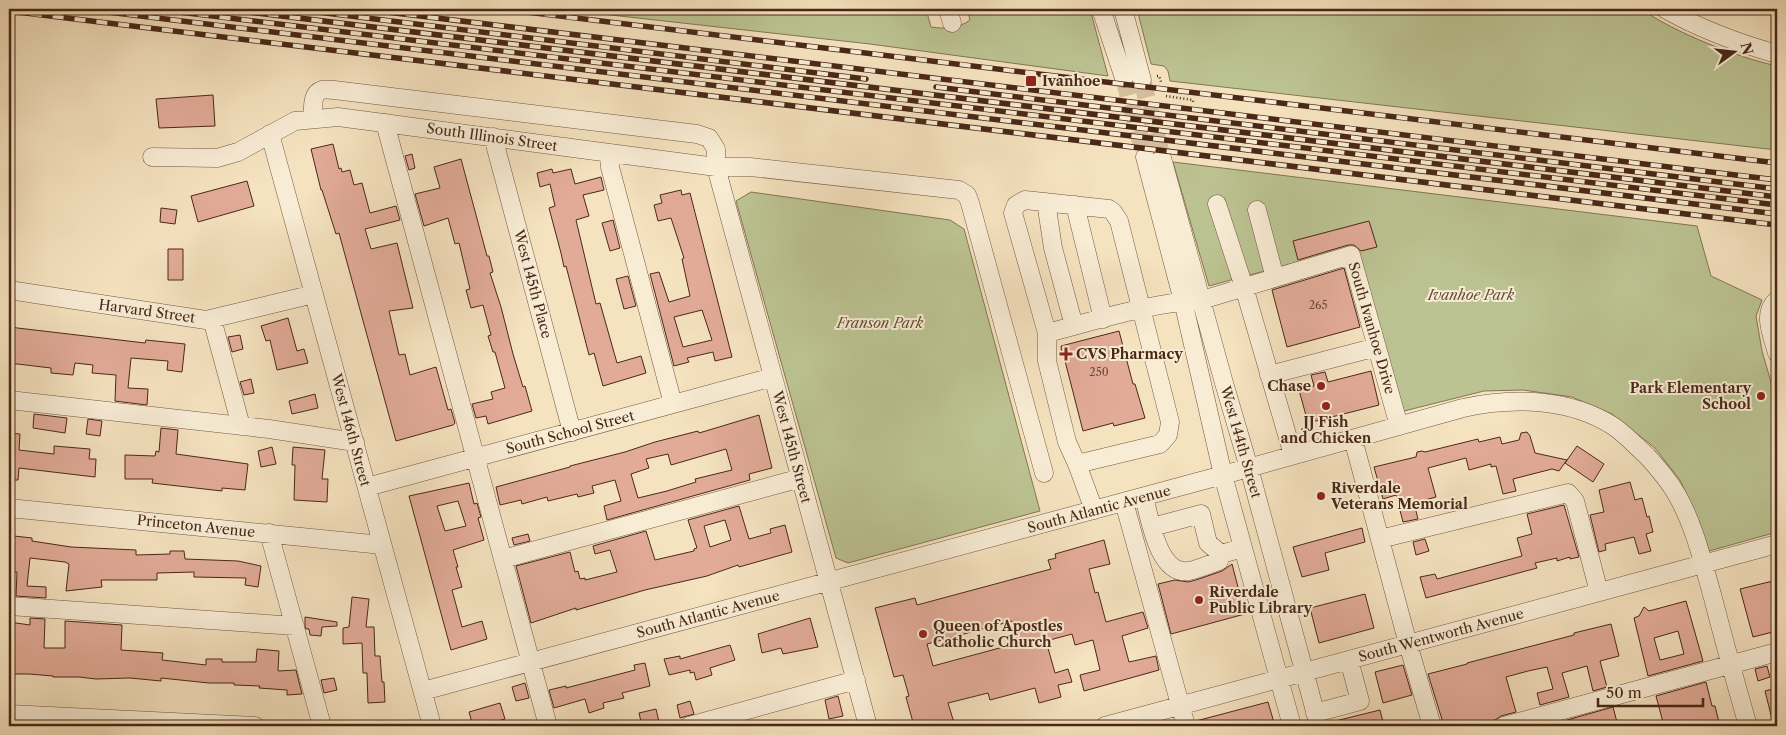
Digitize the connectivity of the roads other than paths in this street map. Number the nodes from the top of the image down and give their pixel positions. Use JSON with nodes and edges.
{"nodes":[{"id":1,"x":1102,"y":9,"type":"edge"},
{"id":2,"x":1123,"y":9,"type":"edge"},
{"id":3,"x":1665,"y":9,"type":"edge"},
{"id":4,"x":1777,"y":54,"type":"edge"},
{"id":5,"x":1124,"y":78,"type":"tunnel mouth"},
{"id":6,"x":1142,"y":80,"type":"tunnel mouth"},
{"id":7,"x":313,"y":119,"type":"junction"},
{"id":8,"x":385,"y":123,"type":"junction"},
{"id":9,"x":270,"y":134,"type":"junction"},
{"id":10,"x":493,"y":137,"type":"junction"},
{"id":11,"x":609,"y":152,"type":"junction"},
{"id":12,"x":152,"y":157,"type":"dead end"},
{"id":13,"x":716,"y":167,"type":"junction"},
{"id":14,"x":1046,"y":202,"type":"junction"},
{"id":15,"x":1217,"y":204,"type":"dead end"},
{"id":16,"x":1075,"y":205,"type":"junction"},
{"id":17,"x":1257,"y":210,"type":"dead end"},
{"id":18,"x":1275,"y":278,"type":"junction"},
{"id":19,"x":1244,"y":287,"type":"junction"},
{"id":20,"x":9,"y":290,"type":"edge"},
{"id":21,"x":314,"y":294,"type":"junction"},
{"id":22,"x":1202,"y":300,"type":"junction"},
{"id":23,"x":1777,"y":300,"type":"edge"},
{"id":24,"x":1182,"y":301,"type":"junction"},
{"id":25,"x":1141,"y":310,"type":"junction"},
{"id":26,"x":212,"y":319,"type":"junction"},
{"id":27,"x":1103,"y":319,"type":"junction"},
{"id":28,"x":1074,"y":326,"type":"junction"},
{"id":29,"x":1047,"y":333,"type":"junction"},
{"id":30,"x":1377,"y":347,"type":"junction"},
{"id":31,"x":1777,"y":353,"type":"edge"},
{"id":32,"x":1269,"y":375,"type":"junction"},
{"id":33,"x":773,"y":377,"type":"junction"},
{"id":34,"x":9,"y":400,"type":"edge"},
{"id":35,"x":673,"y":404,"type":"junction"},
{"id":36,"x":241,"y":426,"type":"junction"},
{"id":37,"x":1399,"y":426,"type":"junction"},
{"id":38,"x":572,"y":432,"type":"junction"},
{"id":39,"x":1353,"y":439,"type":"junction"},
{"id":40,"x":355,"y":442,"type":"junction"},
{"id":41,"x":1293,"y":456,"type":"junction"},
{"id":42,"x":475,"y":458,"type":"junction"},
{"id":43,"x":1077,"y":464,"type":"junction"},
{"id":44,"x":1249,"y":468,"type":"junction"},
{"id":45,"x":1044,"y":474,"type":"dead end"},
{"id":46,"x":1223,"y":475,"type":"junction"},
{"id":47,"x":801,"y":478,"type":"junction"},
{"id":48,"x":367,"y":487,"type":"junction"},
{"id":49,"x":1144,"y":497,"type":"junction"},
{"id":50,"x":1124,"y":502,"type":"junction"},
{"id":51,"x":9,"y":508,"type":"edge"},
{"id":52,"x":1094,"y":510,"type":"junction"},
{"id":53,"x":1152,"y":527,"type":"junction"},
{"id":54,"x":268,"y":533,"type":"junction"},
{"id":55,"x":1380,"y":539,"type":"junction"},
{"id":56,"x":382,"y":544,"type":"junction"},
{"id":57,"x":1777,"y":544,"type":"edge"},
{"id":58,"x":1243,"y":548,"type":"junction"},
{"id":59,"x":1221,"y":554,"type":"junction"},
{"id":60,"x":503,"y":559,"type":"junction"},
{"id":61,"x":1703,"y":564,"type":"junction"},
{"id":62,"x":829,"y":581,"type":"junction"},
{"id":63,"x":1599,"y":592,"type":"junction"},
{"id":64,"x":9,"y":606,"type":"edge"},
{"id":65,"x":295,"y":626,"type":"junction"},
{"id":66,"x":1408,"y":644,"type":"junction"},
{"id":67,"x":1777,"y":652,"type":"edge"},
{"id":68,"x":1349,"y":660,"type":"junction"},
{"id":69,"x":530,"y":662,"type":"junction"},
{"id":70,"x":1731,"y":664,"type":"junction"},
{"id":71,"x":1303,"y":672,"type":"junction"},
{"id":72,"x":1279,"y":678,"type":"junction"},
{"id":73,"x":856,"y":680,"type":"junction"},
{"id":74,"x":423,"y":691,"type":"junction"},
{"id":75,"x":1180,"y":706,"type":"junction"},
{"id":76,"x":9,"y":714,"type":"edge"},
{"id":77,"x":1317,"y":720,"type":"edge"},
{"id":78,"x":255,"y":726,"type":"edge"},
{"id":79,"x":322,"y":726,"type":"edge"},
{"id":80,"x":432,"y":726,"type":"edge"},
{"id":81,"x":548,"y":726,"type":"edge"},
{"id":82,"x":689,"y":726,"type":"edge"},
{"id":83,"x":868,"y":726,"type":"edge"},
{"id":84,"x":1104,"y":726,"type":"edge"},
{"id":85,"x":1186,"y":726,"type":"edge"},
{"id":86,"x":1292,"y":726,"type":"edge"},
{"id":87,"x":1432,"y":726,"type":"edge"},
{"id":88,"x":1504,"y":726,"type":"edge"},
{"id":89,"x":1748,"y":726,"type":"edge"}],
"edges":[{"from":1,"to":5,"type":"street"},
{"from":2,"to":6,"type":"street"},
{"from":3,"to":4,"type":"street"},
{"from":7,"to":8,"type":"street","name":"South Illinois Street"},
{"from":7,"to":9,"type":"street","name":"South Illinois Street"},
{"from":7,"to":13,"type":"street","name":"West 145th Street"},
{"from":8,"to":10,"type":"street","name":"South Illinois Street"},
{"from":8,"to":42,"type":"street"},
{"from":9,"to":12,"type":"street","name":"South Illinois Street"},
{"from":9,"to":21,"type":"street","name":"West 146th Street"},
{"from":10,"to":11,"type":"street","name":"South Illinois Street"},
{"from":10,"to":38,"type":"street","name":"West 145th Place"},
{"from":11,"to":13,"type":"street","name":"South Illinois Street"},
{"from":11,"to":35,"type":"street"},
{"from":13,"to":33,"type":"street","name":"West 145th Street"},
{"from":13,"to":45,"type":"street","name":"South Illinois Street"},
{"from":14,"to":16,"type":"street"},
{"from":14,"to":28,"type":"street"},
{"from":14,"to":29,"type":"street"},
{"from":15,"to":19,"type":"street"},
{"from":16,"to":25,"type":"street"},
{"from":16,"to":27,"type":"street"},
{"from":17,"to":18,"type":"street"},
{"from":18,"to":19,"type":"street","name":"South Ivanhoe Drive"},
{"from":18,"to":30,"type":"street","name":"South Ivanhoe Drive"},
{"from":19,"to":22,"type":"street","name":"South Ivanhoe Drive"},
{"from":19,"to":32,"type":"street"},
{"from":20,"to":26,"type":"street","name":"Harvard Street"},
{"from":21,"to":26,"type":"street","name":"Harvard Street"},
{"from":21,"to":40,"type":"street","name":"West 146th Street"},
{"from":22,"to":24,"type":"street","name":"South Ivanhoe Drive"},
{"from":22,"to":24,"type":"street","name":"West 144th Street"},
{"from":22,"to":44,"type":"street","name":"West 144th Street"},
{"from":23,"to":31,"type":"street"},
{"from":24,"to":25,"type":"street","name":"South Ivanhoe Drive"},
{"from":24,"to":46,"type":"street","name":"West 144th Street"},
{"from":25,"to":27,"type":"street","name":"South Ivanhoe Drive"},
{"from":25,"to":43,"type":"street"},
{"from":26,"to":36,"type":"street"},
{"from":27,"to":28,"type":"street","name":"South Ivanhoe Drive"},
{"from":28,"to":29,"type":"street","name":"South Ivanhoe Drive"},
{"from":29,"to":43,"type":"street"},
{"from":30,"to":32,"type":"street"},
{"from":30,"to":37,"type":"street","name":"South Ivanhoe Drive"},
{"from":32,"to":41,"type":"street"},
{"from":33,"to":35,"type":"street","name":"South School Street"},
{"from":33,"to":47,"type":"street","name":"West 145th Street"},
{"from":34,"to":36,"type":"street"},
{"from":35,"to":38,"type":"street","name":"South School Street"},
{"from":36,"to":40,"type":"street"},
{"from":37,"to":39,"type":"street","name":"South Atlantic Avenue"},
{"from":37,"to":61,"type":"street","name":"South Atlantic Avenue"},
{"from":38,"to":42,"type":"street","name":"South School Street"},
{"from":39,"to":41,"type":"street","name":"South Atlantic Avenue"},
{"from":39,"to":55,"type":"street"},
{"from":40,"to":48,"type":"street","name":"West 146th Street"},
{"from":41,"to":44,"type":"street","name":"South Atlantic Avenue"},
{"from":42,"to":48,"type":"street","name":"South School Street"},
{"from":42,"to":60,"type":"street"},
{"from":43,"to":52,"type":"street"},
{"from":44,"to":46,"type":"street","name":"South Atlantic Avenue"},
{"from":44,"to":71,"type":"street","name":"West 144th Street"},
{"from":46,"to":49,"type":"street","name":"South Atlantic Avenue"},
{"from":46,"to":58,"type":"street","name":"West 144th Street"},
{"from":47,"to":60,"type":"street"},
{"from":47,"to":62,"type":"street","name":"West 145th Street"},
{"from":48,"to":56,"type":"street","name":"West 146th Street"},
{"from":49,"to":50,"type":"street","name":"South Atlantic Avenue"},
{"from":49,"to":53,"type":"street"},
{"from":50,"to":52,"type":"street","name":"South Atlantic Avenue"},
{"from":50,"to":75,"type":"street"},
{"from":51,"to":54,"type":"street","name":"Princeton Avenue"},
{"from":52,"to":62,"type":"street","name":"South Atlantic Avenue"},
{"from":53,"to":59,"type":"street"},
{"from":53,"to":59,"type":"street"},
{"from":54,"to":56,"type":"street","name":"Princeton Avenue"},
{"from":54,"to":65,"type":"street"},
{"from":55,"to":63,"type":"street"},
{"from":55,"to":66,"type":"street"},
{"from":56,"to":74,"type":"street","name":"West 146th Street"},
{"from":57,"to":61,"type":"street","name":"South Wentworth Avenue"},
{"from":58,"to":59,"type":"street"},
{"from":58,"to":72,"type":"street","name":"West 144th Street"},
{"from":60,"to":69,"type":"street"},
{"from":61,"to":63,"type":"street","name":"South Wentworth Avenue"},
{"from":61,"to":70,"type":"street","name":"South Atlantic Avenue"},
{"from":62,"to":69,"type":"street","name":"South Atlantic Avenue"},
{"from":62,"to":73,"type":"street","name":"West 145th Street"},
{"from":63,"to":66,"type":"street","name":"South Wentworth Avenue"},
{"from":64,"to":65,"type":"street"},
{"from":65,"to":79,"type":"street"},
{"from":66,"to":68,"type":"street","name":"South Wentworth Avenue"},
{"from":66,"to":87,"type":"street"},
{"from":67,"to":70,"type":"street"},
{"from":68,"to":71,"type":"street","name":"South Wentworth Avenue"},
{"from":68,"to":77,"type":"street"},
{"from":69,"to":74,"type":"street","name":"South Atlantic Avenue"},
{"from":69,"to":81,"type":"street"},
{"from":70,"to":88,"type":"street"},
{"from":70,"to":89,"type":"street","name":"South Atlantic Avenue"},
{"from":71,"to":72,"type":"street","name":"South Wentworth Avenue"},
{"from":71,"to":77,"type":"street","name":"West 144th Street"},
{"from":72,"to":75,"type":"street","name":"South Wentworth Avenue"},
{"from":72,"to":86,"type":"street","name":"West 144th Street"},
{"from":73,"to":82,"type":"street"},
{"from":73,"to":83,"type":"street","name":"West 145th Street"},
{"from":74,"to":80,"type":"street","name":"West 146th Street"},
{"from":75,"to":84,"type":"street","name":"South Wentworth Avenue"},
{"from":75,"to":85,"type":"street"},
{"from":76,"to":78,"type":"street"}]}
